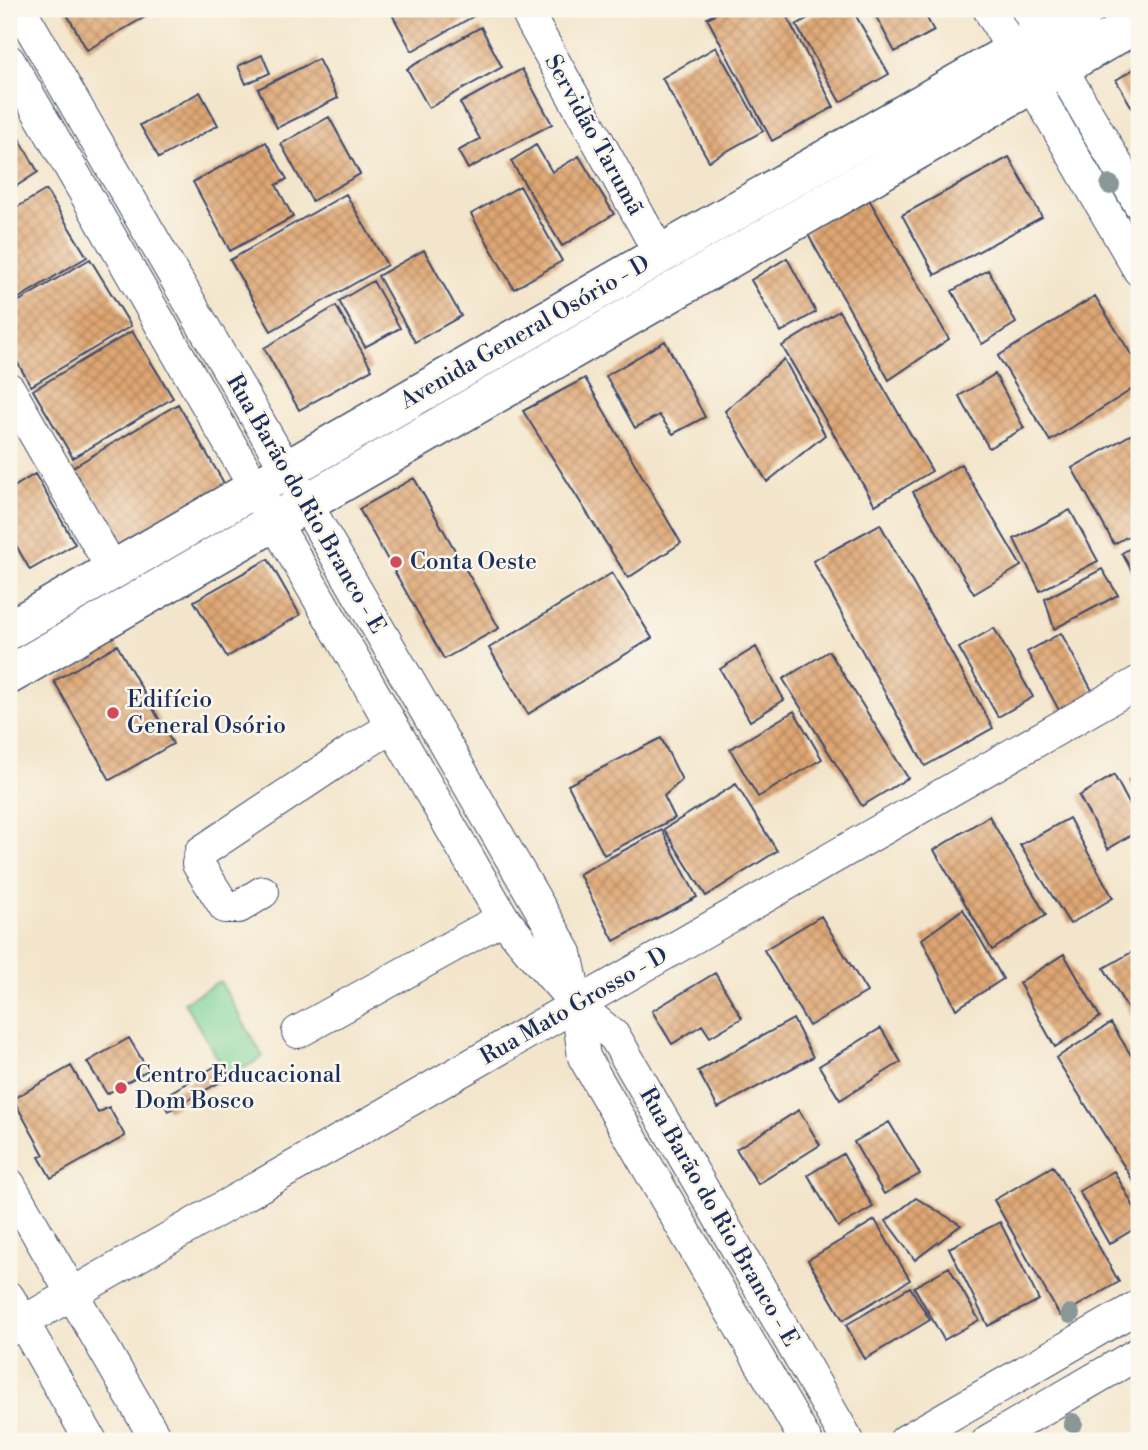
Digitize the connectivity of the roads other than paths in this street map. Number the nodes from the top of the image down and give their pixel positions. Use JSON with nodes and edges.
{"nodes":[{"id":1,"x":20,"y":9,"type":"edge"},
{"id":2,"x":989,"y":9,"type":"edge"},
{"id":3,"x":1086,"y":9,"type":"edge"},
{"id":4,"x":529,"y":16,"type":"dead end"},
{"id":5,"x":1139,"y":22,"type":"edge"},
{"id":6,"x":1028,"y":31,"type":"edge"},
{"id":7,"x":9,"y":61,"type":"edge"},
{"id":8,"x":1047,"y":76,"type":"junction"},
{"id":9,"x":1139,"y":203,"type":"edge"},
{"id":10,"x":660,"y":254,"type":"junction"},
{"id":11,"x":1139,"y":270,"type":"edge"},
{"id":12,"x":9,"y":389,"type":"edge"},
{"id":13,"x":271,"y":479,"type":"junction"},
{"id":14,"x":290,"y":512,"type":"junction"},
{"id":15,"x":113,"y":570,"type":"junction"},
{"id":16,"x":9,"y":630,"type":"edge"},
{"id":17,"x":9,"y":675,"type":"edge"},
{"id":18,"x":1139,"y":682,"type":"edge"},
{"id":19,"x":392,"y":727,"type":"junction"},
{"id":20,"x":461,"y":770,"type":"junction"},
{"id":21,"x":429,"y":789,"type":"junction"},
{"id":22,"x":263,"y":892,"type":"dead end"},
{"id":23,"x":503,"y":918,"type":"junction"},
{"id":24,"x":576,"y":1005,"type":"junction"},
{"id":25,"x":298,"y":1032,"type":"dead end"},
{"id":26,"x":9,"y":1184,"type":"edge"},
{"id":27,"x":734,"y":1244,"type":"junction"},
{"id":28,"x":703,"y":1263,"type":"junction"},
{"id":29,"x":72,"y":1294,"type":"junction"},
{"id":30,"x":1139,"y":1307,"type":"edge"},
{"id":31,"x":13,"y":1317,"type":"edge"},
{"id":32,"x":1139,"y":1353,"type":"edge"},
{"id":33,"x":1023,"y":1373,"type":"junction"},
{"id":34,"x":1044,"y":1409,"type":"junction"},
{"id":35,"x":91,"y":1441,"type":"edge"},
{"id":36,"x":157,"y":1441,"type":"edge"},
{"id":37,"x":806,"y":1441,"type":"edge"},
{"id":38,"x":848,"y":1441,"type":"edge"},
{"id":39,"x":905,"y":1441,"type":"edge"},
{"id":40,"x":988,"y":1441,"type":"edge"}],
"edges":[{"from":1,"to":13,"type":"street","name":"Rua Barão do Rio Branco - E"},
{"from":2,"to":6,"type":"street"},
{"from":3,"to":6,"type":"main road","name":"Avenida General Osório - D"},
{"from":4,"to":10,"type":"street","name":"Servidão Tarumã"},
{"from":5,"to":8,"type":"main road","name":"Avenida General Osório - D"},
{"from":6,"to":8,"type":"street"},
{"from":6,"to":10,"type":"main road","name":"Avenida General Osório - D"},
{"from":7,"to":13,"type":"street","name":"Rua Barão do Rio Branco - E"},
{"from":8,"to":9,"type":"street"},
{"from":8,"to":11,"type":"street"},
{"from":8,"to":14,"type":"main road","name":"Avenida General Osório - D"},
{"from":10,"to":13,"type":"main road","name":"Avenida General Osório - D"},
{"from":12,"to":15,"type":"street"},
{"from":13,"to":14,"type":"street","name":"Rua Barão do Rio Branco - E"},
{"from":13,"to":15,"type":"main road","name":"Avenida General Osório - D"},
{"from":14,"to":17,"type":"main road","name":"Avenida General Osório - D"},
{"from":14,"to":19,"type":"street","name":"Rua Barão do Rio Branco - E"},
{"from":14,"to":20,"type":"street","name":"Rua Barão do Rio Branco - E"},
{"from":15,"to":16,"type":"main road","name":"Avenida General Osório - D"},
{"from":18,"to":24,"type":"street","name":"Rua Mato Grosso - D"},
{"from":19,"to":21,"type":"street","name":"Rua Barão do Rio Branco - E"},
{"from":19,"to":22,"type":"street"},
{"from":20,"to":21,"type":"street"},
{"from":20,"to":24,"type":"street","name":"Rua Barão do Rio Branco - E"},
{"from":21,"to":23,"type":"street","name":"Rua Barão do Rio Branco - E"},
{"from":23,"to":24,"type":"street","name":"Rua Barão do Rio Branco - E"},
{"from":23,"to":25,"type":"street"},
{"from":24,"to":27,"type":"street","name":"Rua Barão do Rio Branco - E"},
{"from":24,"to":28,"type":"street","name":"Rua Barão do Rio Branco - E"},
{"from":24,"to":29,"type":"street","name":"Rua Mato Grosso - D"},
{"from":26,"to":29,"type":"street"},
{"from":27,"to":28,"type":"street"},
{"from":27,"to":38,"type":"street","name":"Rua Barão do Rio Branco - E"},
{"from":28,"to":37,"type":"street","name":"Rua Barão do Rio Branco - E"},
{"from":29,"to":31,"type":"street","name":"Rua Mato Grosso - D"},
{"from":29,"to":36,"type":"street"},
{"from":30,"to":33,"type":"street"},
{"from":31,"to":35,"type":"street"},
{"from":32,"to":34,"type":"street"},
{"from":33,"to":34,"type":"street"},
{"from":33,"to":39,"type":"street"},
{"from":34,"to":40,"type":"street"}]}
